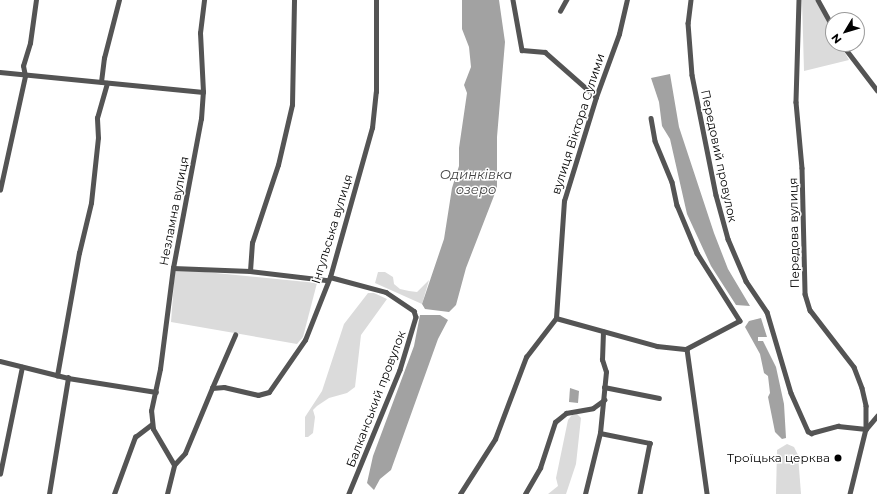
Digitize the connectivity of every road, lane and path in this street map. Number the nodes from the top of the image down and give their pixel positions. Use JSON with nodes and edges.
{"nodes":[{"id":1,"x":36,"y":0,"type":"edge"},
{"id":2,"x":119,"y":0,"type":"edge"},
{"id":3,"x":204,"y":0,"type":"edge"},
{"id":4,"x":294,"y":0,"type":"edge"},
{"id":5,"x":376,"y":0,"type":"edge"},
{"id":6,"x":513,"y":0,"type":"edge"},
{"id":7,"x":566,"y":0,"type":"edge"},
{"id":8,"x":627,"y":0,"type":"edge"},
{"id":9,"x":691,"y":0,"type":"edge"},
{"id":10,"x":799,"y":0,"type":"edge"},
{"id":11,"x":818,"y":0,"type":"edge"},
{"id":12,"x":560,"y":11,"type":"dead end"},
{"id":13,"x":825,"y":13,"type":"edge"},
{"id":14,"x":848,"y":52,"type":"edge"},
{"id":15,"x":0,"y":72,"type":"edge"},
{"id":16,"x":25,"y":76,"type":"junction"},
{"id":17,"x":101,"y":82,"type":"junction"},
{"id":18,"x":107,"y":83,"type":"junction"},
{"id":19,"x":877,"y":90,"type":"edge"},
{"id":20,"x":203,"y":92,"type":"junction"},
{"id":21,"x":596,"y":97,"type":"junction"},
{"id":22,"x":651,"y":118,"type":"dead end"},
{"id":23,"x":0,"y":190,"type":"edge"},
{"id":24,"x":173,"y":268,"type":"junction"},
{"id":25,"x":250,"y":271,"type":"junction"},
{"id":26,"x":328,"y":279,"type":"junction"},
{"id":27,"x":556,"y":318,"type":"junction"},
{"id":28,"x":603,"y":332,"type":"junction"},
{"id":29,"x":235,"y":335,"type":"dead end"},
{"id":30,"x":688,"y":349,"type":"junction"},
{"id":31,"x":0,"y":361,"type":"edge"},
{"id":32,"x":22,"y":367,"type":"junction"},
{"id":33,"x":57,"y":376,"type":"junction"},
{"id":34,"x":68,"y":378,"type":"junction"},
{"id":35,"x":604,"y":387,"type":"junction"},
{"id":36,"x":212,"y":388,"type":"junction"},
{"id":37,"x":156,"y":392,"type":"junction"},
{"id":38,"x":659,"y":398,"type":"dead end"},
{"id":39,"x":604,"y":400,"type":"junction"},
{"id":40,"x":877,"y":416,"type":"edge"},
{"id":41,"x":151,"y":425,"type":"junction"},
{"id":42,"x":866,"y":429,"type":"junction"},
{"id":43,"x":600,"y":434,"type":"junction"},
{"id":44,"x":174,"y":465,"type":"junction"},
{"id":45,"x":0,"y":474,"type":"edge"},
{"id":46,"x":49,"y":494,"type":"edge"},
{"id":47,"x":114,"y":494,"type":"edge"},
{"id":48,"x":167,"y":494,"type":"edge"},
{"id":49,"x":349,"y":494,"type":"edge"},
{"id":50,"x":460,"y":494,"type":"edge"},
{"id":51,"x":525,"y":494,"type":"edge"},
{"id":52,"x":585,"y":494,"type":"edge"},
{"id":53,"x":640,"y":494,"type":"edge"},
{"id":54,"x":707,"y":494,"type":"edge"},
{"id":55,"x":850,"y":494,"type":"edge"}],
"edges":[{"from":1,"to":16,"type":"street"},
{"from":2,"to":17,"type":"street"},
{"from":3,"to":20,"type":"street","name":"Незламна вулиця"},
{"from":4,"to":25,"type":"street"},
{"from":5,"to":26,"type":"street","name":"Інгульська вулиця"},
{"from":6,"to":21,"type":"street"},
{"from":7,"to":12,"type":"street"},
{"from":8,"to":21,"type":"street","name":"вулиця Віктора Сулими"},
{"from":9,"to":42,"type":"street","name":"Передовий провулок"},
{"from":10,"to":42,"type":"street","name":"Передова вулиця"},
{"from":11,"to":13,"type":"street"},
{"from":14,"to":19,"type":"street"},
{"from":15,"to":16,"type":"street"},
{"from":16,"to":17,"type":"street"},
{"from":16,"to":23,"type":"street"},
{"from":17,"to":18,"type":"street"},
{"from":18,"to":20,"type":"street"},
{"from":18,"to":33,"type":"street"},
{"from":20,"to":24,"type":"street","name":"Незламна вулиця"},
{"from":21,"to":27,"type":"street","name":"вулиця Віктора Сулими"},
{"from":22,"to":30,"type":"street"},
{"from":24,"to":25,"type":"street"},
{"from":24,"to":37,"type":"street","name":"Незламна вулиця"},
{"from":25,"to":26,"type":"street"},
{"from":26,"to":36,"type":"street","name":"Інгульська вулиця"},
{"from":26,"to":49,"type":"street","name":"Балканський провулок"},
{"from":27,"to":28,"type":"street"},
{"from":27,"to":50,"type":"street"},
{"from":28,"to":30,"type":"street"},
{"from":28,"to":35,"type":"street"},
{"from":29,"to":36,"type":"street"},
{"from":30,"to":54,"type":"street"},
{"from":31,"to":32,"type":"street"},
{"from":32,"to":33,"type":"street"},
{"from":32,"to":45,"type":"street"},
{"from":33,"to":34,"type":"street"},
{"from":34,"to":37,"type":"street"},
{"from":34,"to":46,"type":"street"},
{"from":35,"to":38,"type":"street"},
{"from":35,"to":39,"type":"street"},
{"from":36,"to":44,"type":"street"},
{"from":37,"to":41,"type":"street","name":"Незламна вулиця"},
{"from":39,"to":43,"type":"street"},
{"from":39,"to":51,"type":"street"},
{"from":40,"to":42,"type":"street"},
{"from":41,"to":44,"type":"street"},
{"from":41,"to":47,"type":"street"},
{"from":42,"to":55,"type":"street","name":"Передова вулиця"},
{"from":43,"to":52,"type":"street"},
{"from":43,"to":53,"type":"street"},
{"from":44,"to":48,"type":"street"}]}
